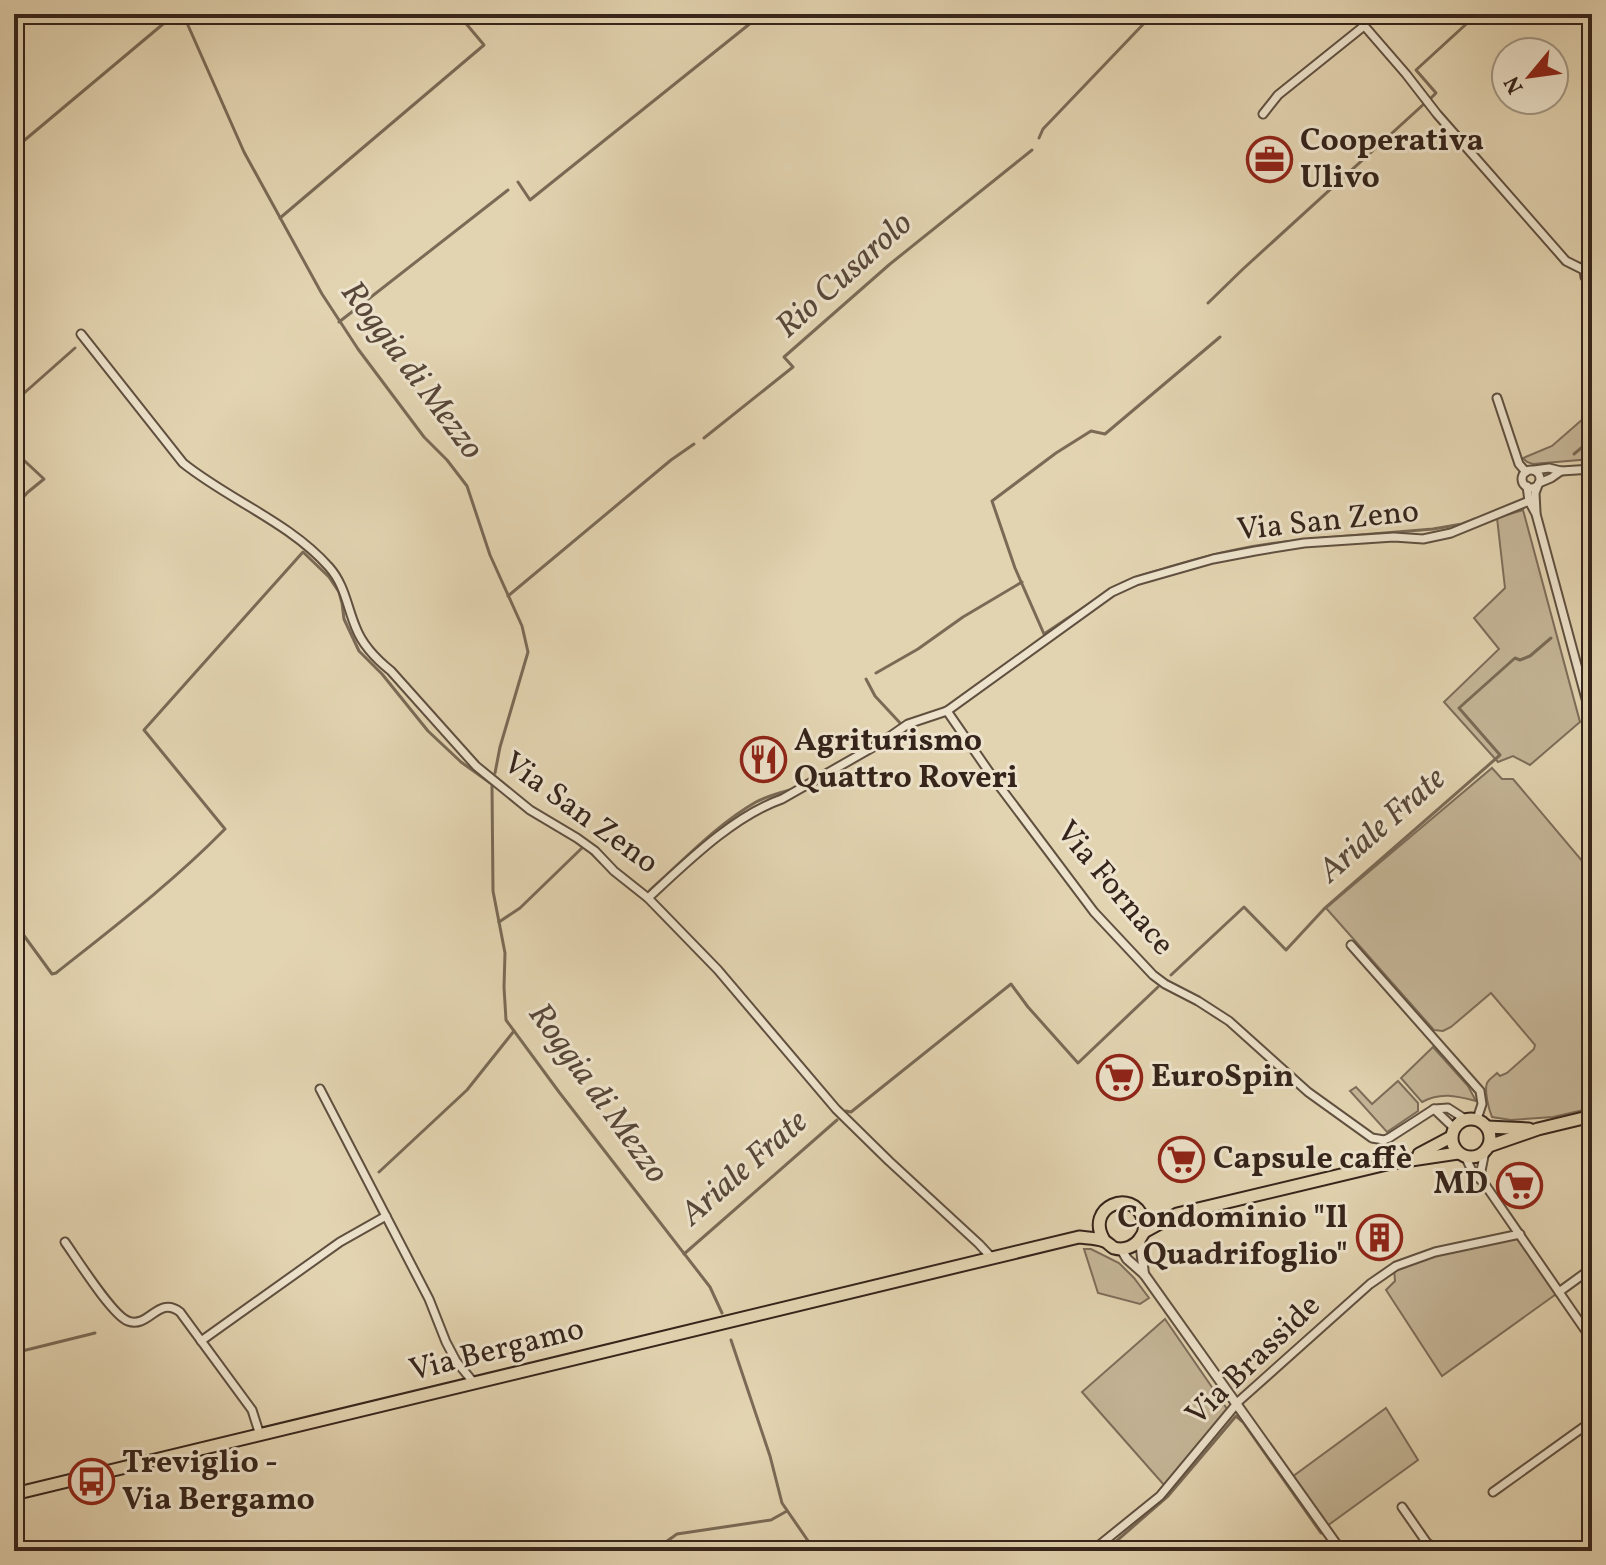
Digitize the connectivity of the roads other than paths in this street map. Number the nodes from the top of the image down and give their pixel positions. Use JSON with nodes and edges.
{"nodes":[{"id":1,"x":1354,"y":14,"type":"edge"},
{"id":2,"x":1364,"y":26,"type":"junction"},
{"id":3,"x":1263,"y":114,"type":"dead end"},
{"id":4,"x":1592,"y":256,"type":"edge"},
{"id":5,"x":1584,"y":270,"type":"junction"},
{"id":6,"x":1592,"y":284,"type":"edge"},
{"id":7,"x":81,"y":334,"type":"dead end"},
{"id":8,"x":1497,"y":398,"type":"dead end"},
{"id":9,"x":1592,"y":469,"type":"edge"},
{"id":10,"x":1530,"y":471,"type":"junction"},
{"id":11,"x":1561,"y":471,"type":"junction"},
{"id":12,"x":1538,"y":484,"type":"junction"},
{"id":13,"x":1527,"y":486,"type":"junction"},
{"id":14,"x":1529,"y":501,"type":"junction"},
{"id":15,"x":1536,"y":514,"type":"junction"},
{"id":16,"x":947,"y":711,"type":"junction"},
{"id":17,"x":1592,"y":721,"type":"edge"},
{"id":18,"x":648,"y":898,"type":"junction"},
{"id":19,"x":1351,"y":945,"type":"dead end"},
{"id":20,"x":320,"y":1089,"type":"dead end"},
{"id":21,"x":1434,"y":1109,"type":"junction"},
{"id":22,"x":1592,"y":1116,"type":"edge"},
{"id":23,"x":1476,"y":1122,"type":"junction"},
{"id":24,"x":1538,"y":1129,"type":"junction"},
{"id":25,"x":1452,"y":1133,"type":"junction"},
{"id":26,"x":1487,"y":1148,"type":"junction"},
{"id":27,"x":1462,"y":1154,"type":"junction"},
{"id":28,"x":1404,"y":1160,"type":"junction"},
{"id":29,"x":1484,"y":1183,"type":"junction"},
{"id":30,"x":1177,"y":1214,"type":"junction"},
{"id":31,"x":386,"y":1216,"type":"junction"},
{"id":32,"x":1143,"y":1217,"type":"junction"},
{"id":33,"x":1099,"y":1221,"type":"junction"},
{"id":34,"x":1520,"y":1234,"type":"junction"},
{"id":35,"x":1142,"y":1236,"type":"junction"},
{"id":36,"x":1079,"y":1237,"type":"junction"},
{"id":37,"x":1104,"y":1240,"type":"junction"},
{"id":38,"x":65,"y":1242,"type":"dead end"},
{"id":39,"x":1121,"y":1249,"type":"junction"},
{"id":40,"x":992,"y":1258,"type":"junction"},
{"id":41,"x":1592,"y":1268,"type":"edge"},
{"id":42,"x":1144,"y":1274,"type":"junction"},
{"id":43,"x":1559,"y":1292,"type":"junction"},
{"id":44,"x":1592,"y":1340,"type":"edge"},
{"id":45,"x":201,"y":1341,"type":"junction"},
{"id":46,"x":474,"y":1383,"type":"junction"},
{"id":47,"x":1237,"y":1404,"type":"junction"},
{"id":48,"x":1592,"y":1421,"type":"edge"},
{"id":49,"x":260,"y":1435,"type":"junction"},
{"id":50,"x":1493,"y":1492,"type":"dead end"},
{"id":51,"x":14,"y":1494,"type":"edge"},
{"id":52,"x":1402,"y":1507,"type":"dead end"},
{"id":53,"x":1092,"y":1551,"type":"edge"},
{"id":54,"x":1341,"y":1551,"type":"edge"},
{"id":55,"x":1441,"y":1551,"type":"edge"}],
"edges":[{"from":1,"to":2,"type":"street"},
{"from":2,"to":3,"type":"street"},
{"from":2,"to":5,"type":"street"},
{"from":4,"to":5,"type":"street"},
{"from":5,"to":6,"type":"street"},
{"from":7,"to":18,"type":"street","name":"Via San Zeno"},
{"from":8,"to":10,"type":"street"},
{"from":9,"to":11,"type":"street"},
{"from":10,"to":11,"type":"street"},
{"from":10,"to":12,"type":"street"},
{"from":10,"to":13,"type":"street"},
{"from":11,"to":12,"type":"street"},
{"from":12,"to":13,"type":"street"},
{"from":12,"to":15,"type":"street"},
{"from":13,"to":14,"type":"street"},
{"from":14,"to":15,"type":"street"},
{"from":14,"to":16,"type":"street","name":"Via San Zeno"},
{"from":15,"to":17,"type":"street"},
{"from":16,"to":18,"type":"street","name":"Via San Zeno"},
{"from":16,"to":21,"type":"street","name":"Via Fornace"},
{"from":18,"to":40,"type":"street"},
{"from":19,"to":23,"type":"street"},
{"from":20,"to":31,"type":"street"},
{"from":21,"to":23,"type":"street"},
{"from":21,"to":25,"type":"street"},
{"from":22,"to":24,"type":"main road","name":"Via Bergamo"},
{"from":23,"to":24,"type":"main road","name":"Via Bergamo"},
{"from":23,"to":25,"type":"main road","name":"Via Bergamo"},
{"from":23,"to":26,"type":"main road"},
{"from":24,"to":26,"type":"main road","name":"Via Bergamo"},
{"from":25,"to":27,"type":"main road"},
{"from":25,"to":28,"type":"main road","name":"Via Bergamo"},
{"from":26,"to":27,"type":"main road","name":"Via Bergamo"},
{"from":26,"to":29,"type":"street"},
{"from":27,"to":28,"type":"main road","name":"Via Bergamo"},
{"from":27,"to":29,"type":"street"},
{"from":28,"to":30,"type":"main road","name":"Via Bergamo"},
{"from":29,"to":34,"type":"street"},
{"from":30,"to":32,"type":"main road","name":"Via Bergamo"},
{"from":30,"to":35,"type":"main road","name":"Via Bergamo"},
{"from":31,"to":45,"type":"street"},
{"from":31,"to":46,"type":"street"},
{"from":32,"to":33,"type":"main road","name":"Via Bergamo"},
{"from":32,"to":35,"type":"main road"},
{"from":33,"to":36,"type":"main road","name":"Via Bergamo"},
{"from":33,"to":37,"type":"main road"},
{"from":34,"to":43,"type":"street"},
{"from":34,"to":47,"type":"street","name":"Via Brasside"},
{"from":35,"to":39,"type":"main road","name":"Via Bergamo"},
{"from":35,"to":42,"type":"street"},
{"from":36,"to":37,"type":"main road","name":"Via Bergamo"},
{"from":36,"to":40,"type":"main road","name":"Via Bergamo"},
{"from":37,"to":39,"type":"main road","name":"Via Bergamo"},
{"from":38,"to":45,"type":"street"},
{"from":39,"to":42,"type":"street"},
{"from":40,"to":46,"type":"main road","name":"Via Bergamo"},
{"from":41,"to":43,"type":"street"},
{"from":42,"to":47,"type":"street"},
{"from":43,"to":44,"type":"street"},
{"from":45,"to":49,"type":"street"},
{"from":46,"to":49,"type":"main road","name":"Via Bergamo"},
{"from":47,"to":53,"type":"street","name":"Via Brasside"},
{"from":47,"to":54,"type":"street"},
{"from":48,"to":50,"type":"street"},
{"from":49,"to":51,"type":"main road","name":"Via Bergamo"},
{"from":52,"to":55,"type":"street"}]}
